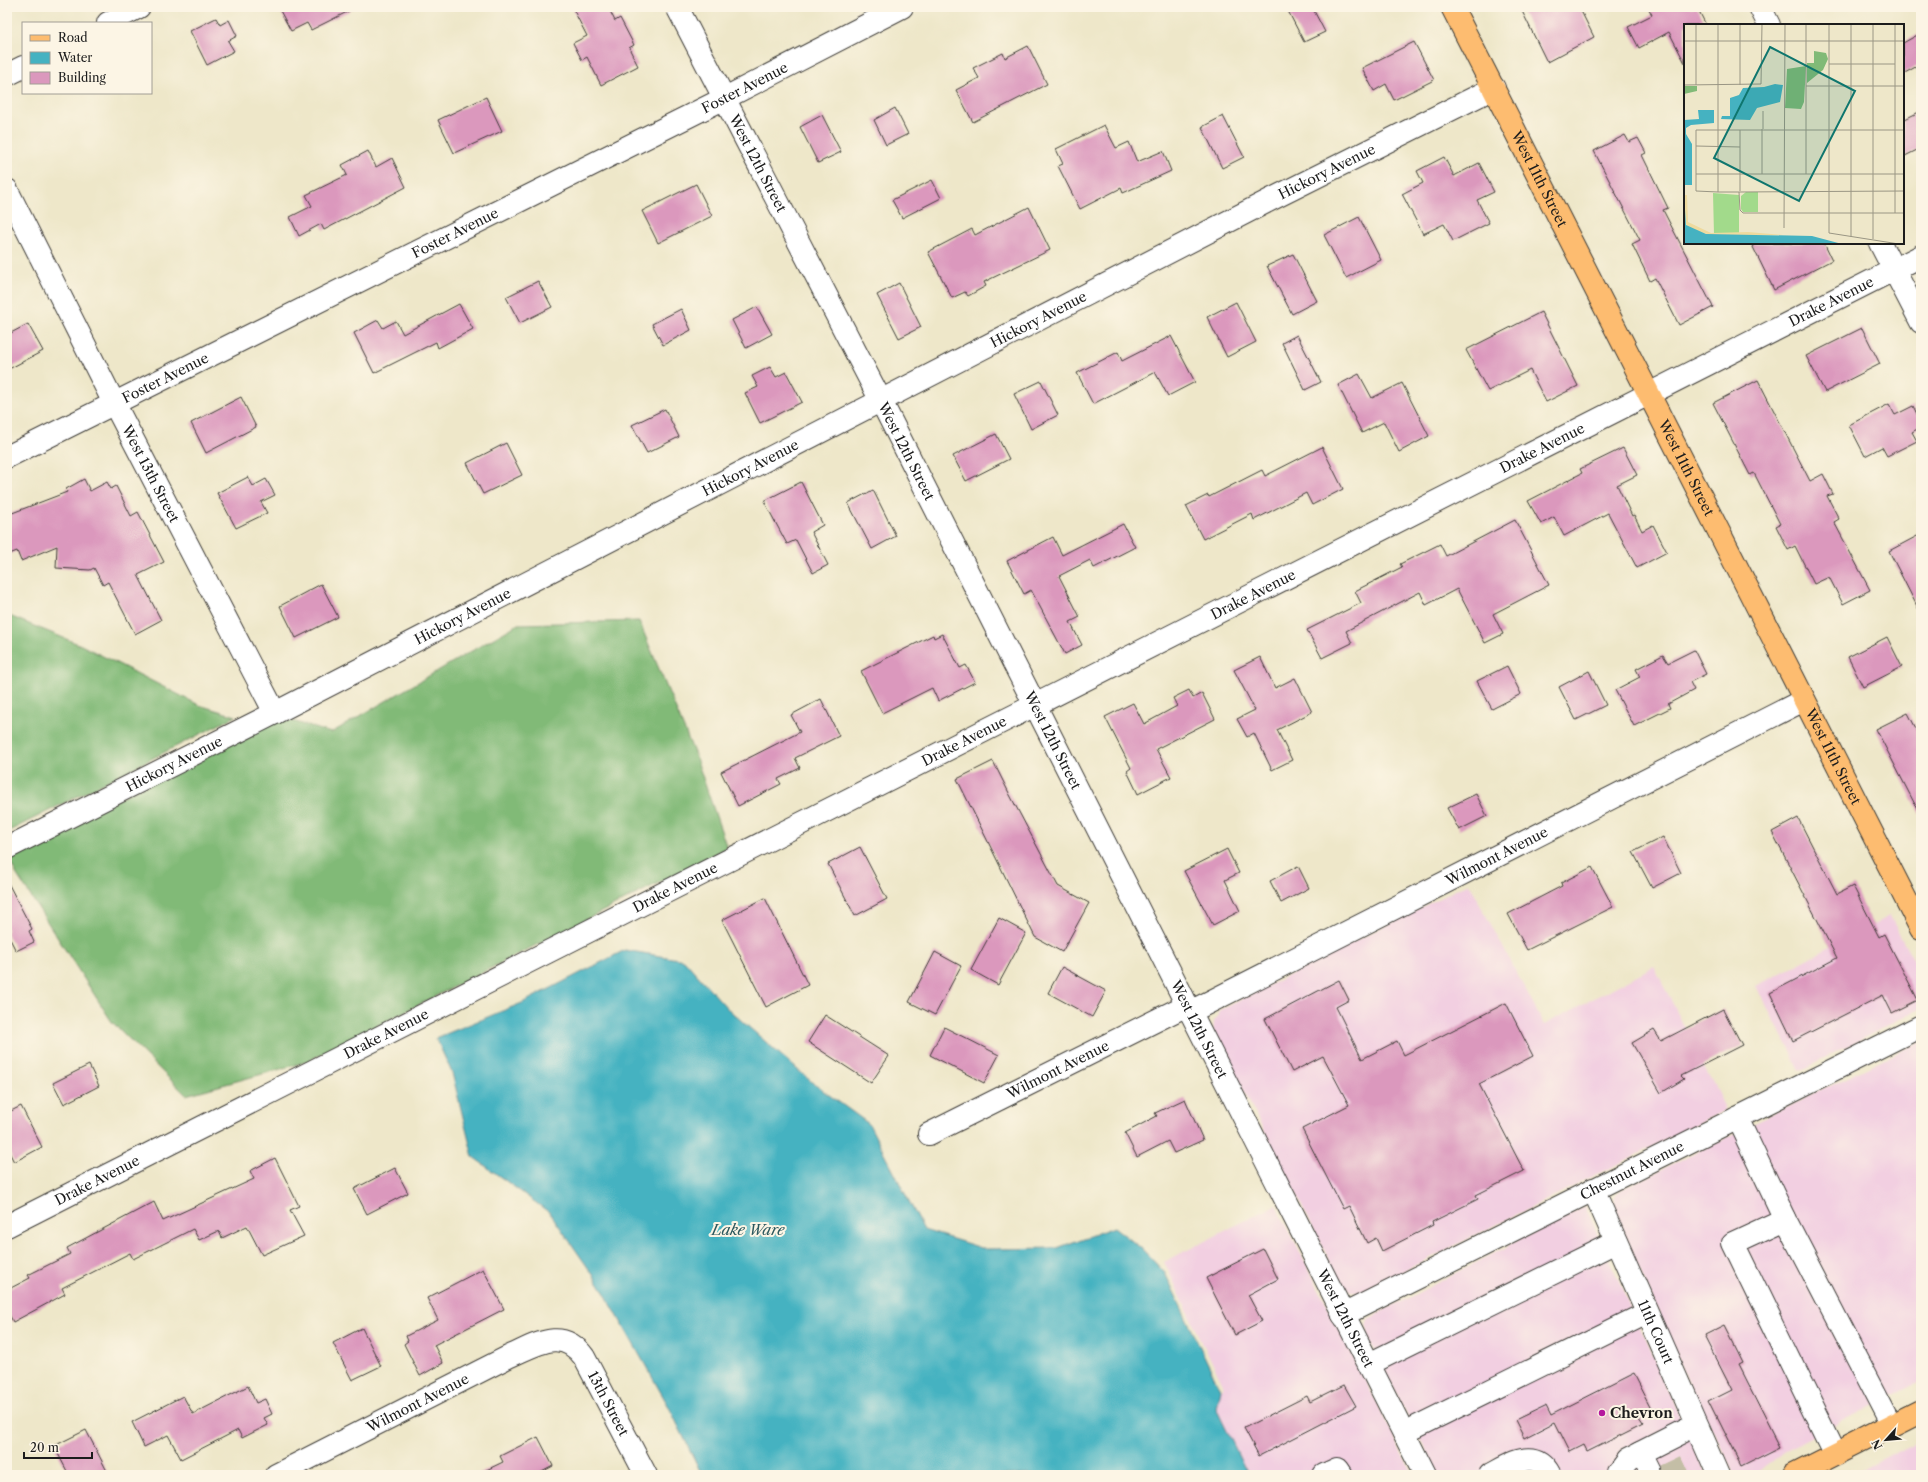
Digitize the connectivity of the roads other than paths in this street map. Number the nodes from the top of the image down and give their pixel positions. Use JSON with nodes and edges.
{"nodes":[{"id":1,"x":139,"y":7,"type":"edge"},
{"id":2,"x":677,"y":7,"type":"edge"},
{"id":3,"x":902,"y":7,"type":"edge"},
{"id":4,"x":1452,"y":7,"type":"edge"},
{"id":5,"x":1760,"y":7,"type":"edge"},
{"id":6,"x":110,"y":22,"type":"edge"},
{"id":7,"x":1768,"y":24,"type":"edge"},
{"id":8,"x":22,"y":68,"type":"edge"},
{"id":9,"x":7,"y":75,"type":"edge"},
{"id":10,"x":1494,"y":88,"type":"junction"},
{"id":11,"x":725,"y":98,"type":"junction"},
{"id":12,"x":7,"y":190,"type":"edge"},
{"id":13,"x":1881,"y":244,"type":"edge"},
{"id":14,"x":1921,"y":256,"type":"edge"},
{"id":15,"x":1894,"y":269,"type":"junction"},
{"id":16,"x":1921,"y":322,"type":"edge"},
{"id":17,"x":1649,"y":394,"type":"junction"},
{"id":18,"x":881,"y":401,"type":"junction"},
{"id":19,"x":114,"y":403,"type":"junction"},
{"id":20,"x":7,"y":457,"type":"edge"},
{"id":21,"x":1804,"y":700,"type":"junction"},
{"id":22,"x":1034,"y":705,"type":"junction"},
{"id":23,"x":274,"y":713,"type":"junction"},
{"id":24,"x":7,"y":848,"type":"edge"},
{"id":25,"x":1921,"y":929,"type":"edge"},
{"id":26,"x":1188,"y":1008,"type":"junction"},
{"id":27,"x":1921,"y":1026,"type":"edge"},
{"id":28,"x":1737,"y":1118,"type":"junction"},
{"id":29,"x":928,"y":1134,"type":"dead end"},
{"id":30,"x":1593,"y":1189,"type":"junction"},
{"id":31,"x":1785,"y":1219,"type":"junction"},
{"id":32,"x":7,"y":1226,"type":"edge"},
{"id":33,"x":1616,"y":1242,"type":"junction"},
{"id":34,"x":1647,"y":1313,"type":"junction"},
{"id":35,"x":1343,"y":1315,"type":"junction"},
{"id":36,"x":562,"y":1340,"type":"joint"},
{"id":37,"x":1368,"y":1364,"type":"junction"},
{"id":38,"x":1921,"y":1411,"type":"edge"},
{"id":39,"x":1695,"y":1425,"type":"junction"},
{"id":40,"x":1892,"y":1425,"type":"junction"},
{"id":41,"x":1404,"y":1433,"type":"junction"},
{"id":42,"x":1836,"y":1454,"type":"junction"},
{"id":43,"x":276,"y":1475,"type":"edge"},
{"id":44,"x":646,"y":1475,"type":"edge"},
{"id":45,"x":1324,"y":1475,"type":"edge"},
{"id":46,"x":1341,"y":1475,"type":"edge"},
{"id":47,"x":1425,"y":1475,"type":"edge"},
{"id":48,"x":1490,"y":1475,"type":"edge"},
{"id":49,"x":1551,"y":1475,"type":"edge"},
{"id":50,"x":1617,"y":1475,"type":"edge"},
{"id":51,"x":1719,"y":1475,"type":"edge"},
{"id":52,"x":1794,"y":1475,"type":"edge"}],
"edges":[{"from":1,"to":6,"type":"street"},
{"from":2,"to":11,"type":"street","name":"West 12th Street"},
{"from":3,"to":11,"type":"street","name":"Foster Avenue"},
{"from":4,"to":10,"type":"main road","name":"West 11th Street"},
{"from":5,"to":7,"type":"street"},
{"from":8,"to":9,"type":"street"},
{"from":10,"to":17,"type":"main road","name":"West 11th Street"},
{"from":10,"to":18,"type":"street","name":"Hickory Avenue"},
{"from":11,"to":18,"type":"street","name":"West 12th Street"},
{"from":11,"to":19,"type":"street","name":"Foster Avenue"},
{"from":12,"to":19,"type":"street","name":"West 13th Street"},
{"from":13,"to":15,"type":"street"},
{"from":14,"to":15,"type":"street","name":"Drake Avenue"},
{"from":15,"to":16,"type":"street"},
{"from":15,"to":17,"type":"street","name":"Drake Avenue"},
{"from":17,"to":21,"type":"main road","name":"West 11th Street"},
{"from":17,"to":22,"type":"street","name":"Drake Avenue"},
{"from":18,"to":22,"type":"street","name":"West 12th Street"},
{"from":18,"to":23,"type":"street","name":"Hickory Avenue"},
{"from":19,"to":20,"type":"street","name":"Foster Avenue"},
{"from":19,"to":23,"type":"street","name":"West 13th Street"},
{"from":21,"to":25,"type":"main road","name":"West 11th Street"},
{"from":21,"to":26,"type":"street","name":"Wilmont Avenue"},
{"from":22,"to":26,"type":"street","name":"West 12th Street"},
{"from":22,"to":32,"type":"street","name":"Drake Avenue"},
{"from":23,"to":24,"type":"street","name":"Hickory Avenue"},
{"from":26,"to":29,"type":"street","name":"Wilmont Avenue"},
{"from":26,"to":35,"type":"street","name":"West 12th Street"},
{"from":27,"to":28,"type":"street","name":"Chestnut Avenue"},
{"from":28,"to":30,"type":"street","name":"Chestnut Avenue"},
{"from":28,"to":31,"type":"street"},
{"from":30,"to":33,"type":"street","name":"11th Court"},
{"from":30,"to":35,"type":"street","name":"Chestnut Avenue"},
{"from":31,"to":40,"type":"street"},
{"from":31,"to":42,"type":"street"},
{"from":33,"to":34,"type":"street","name":"11th Court"},
{"from":33,"to":37,"type":"street"},
{"from":34,"to":39,"type":"street","name":"11th Court"},
{"from":34,"to":41,"type":"street"},
{"from":35,"to":37,"type":"street","name":"West 12th Street"},
{"from":36,"to":43,"type":"street","name":"Wilmont Avenue"},
{"from":36,"to":44,"type":"street","name":"13th Street"},
{"from":37,"to":41,"type":"street","name":"West 12th Street"},
{"from":38,"to":40,"type":"main road"},
{"from":39,"to":50,"type":"street"},
{"from":39,"to":51,"type":"street","name":"11th Court"},
{"from":40,"to":42,"type":"main road"},
{"from":41,"to":47,"type":"street","name":"West 12th Street"},
{"from":42,"to":52,"type":"main road"},
{"from":45,"to":46,"type":"street"},
{"from":48,"to":49,"type":"street"}]}
